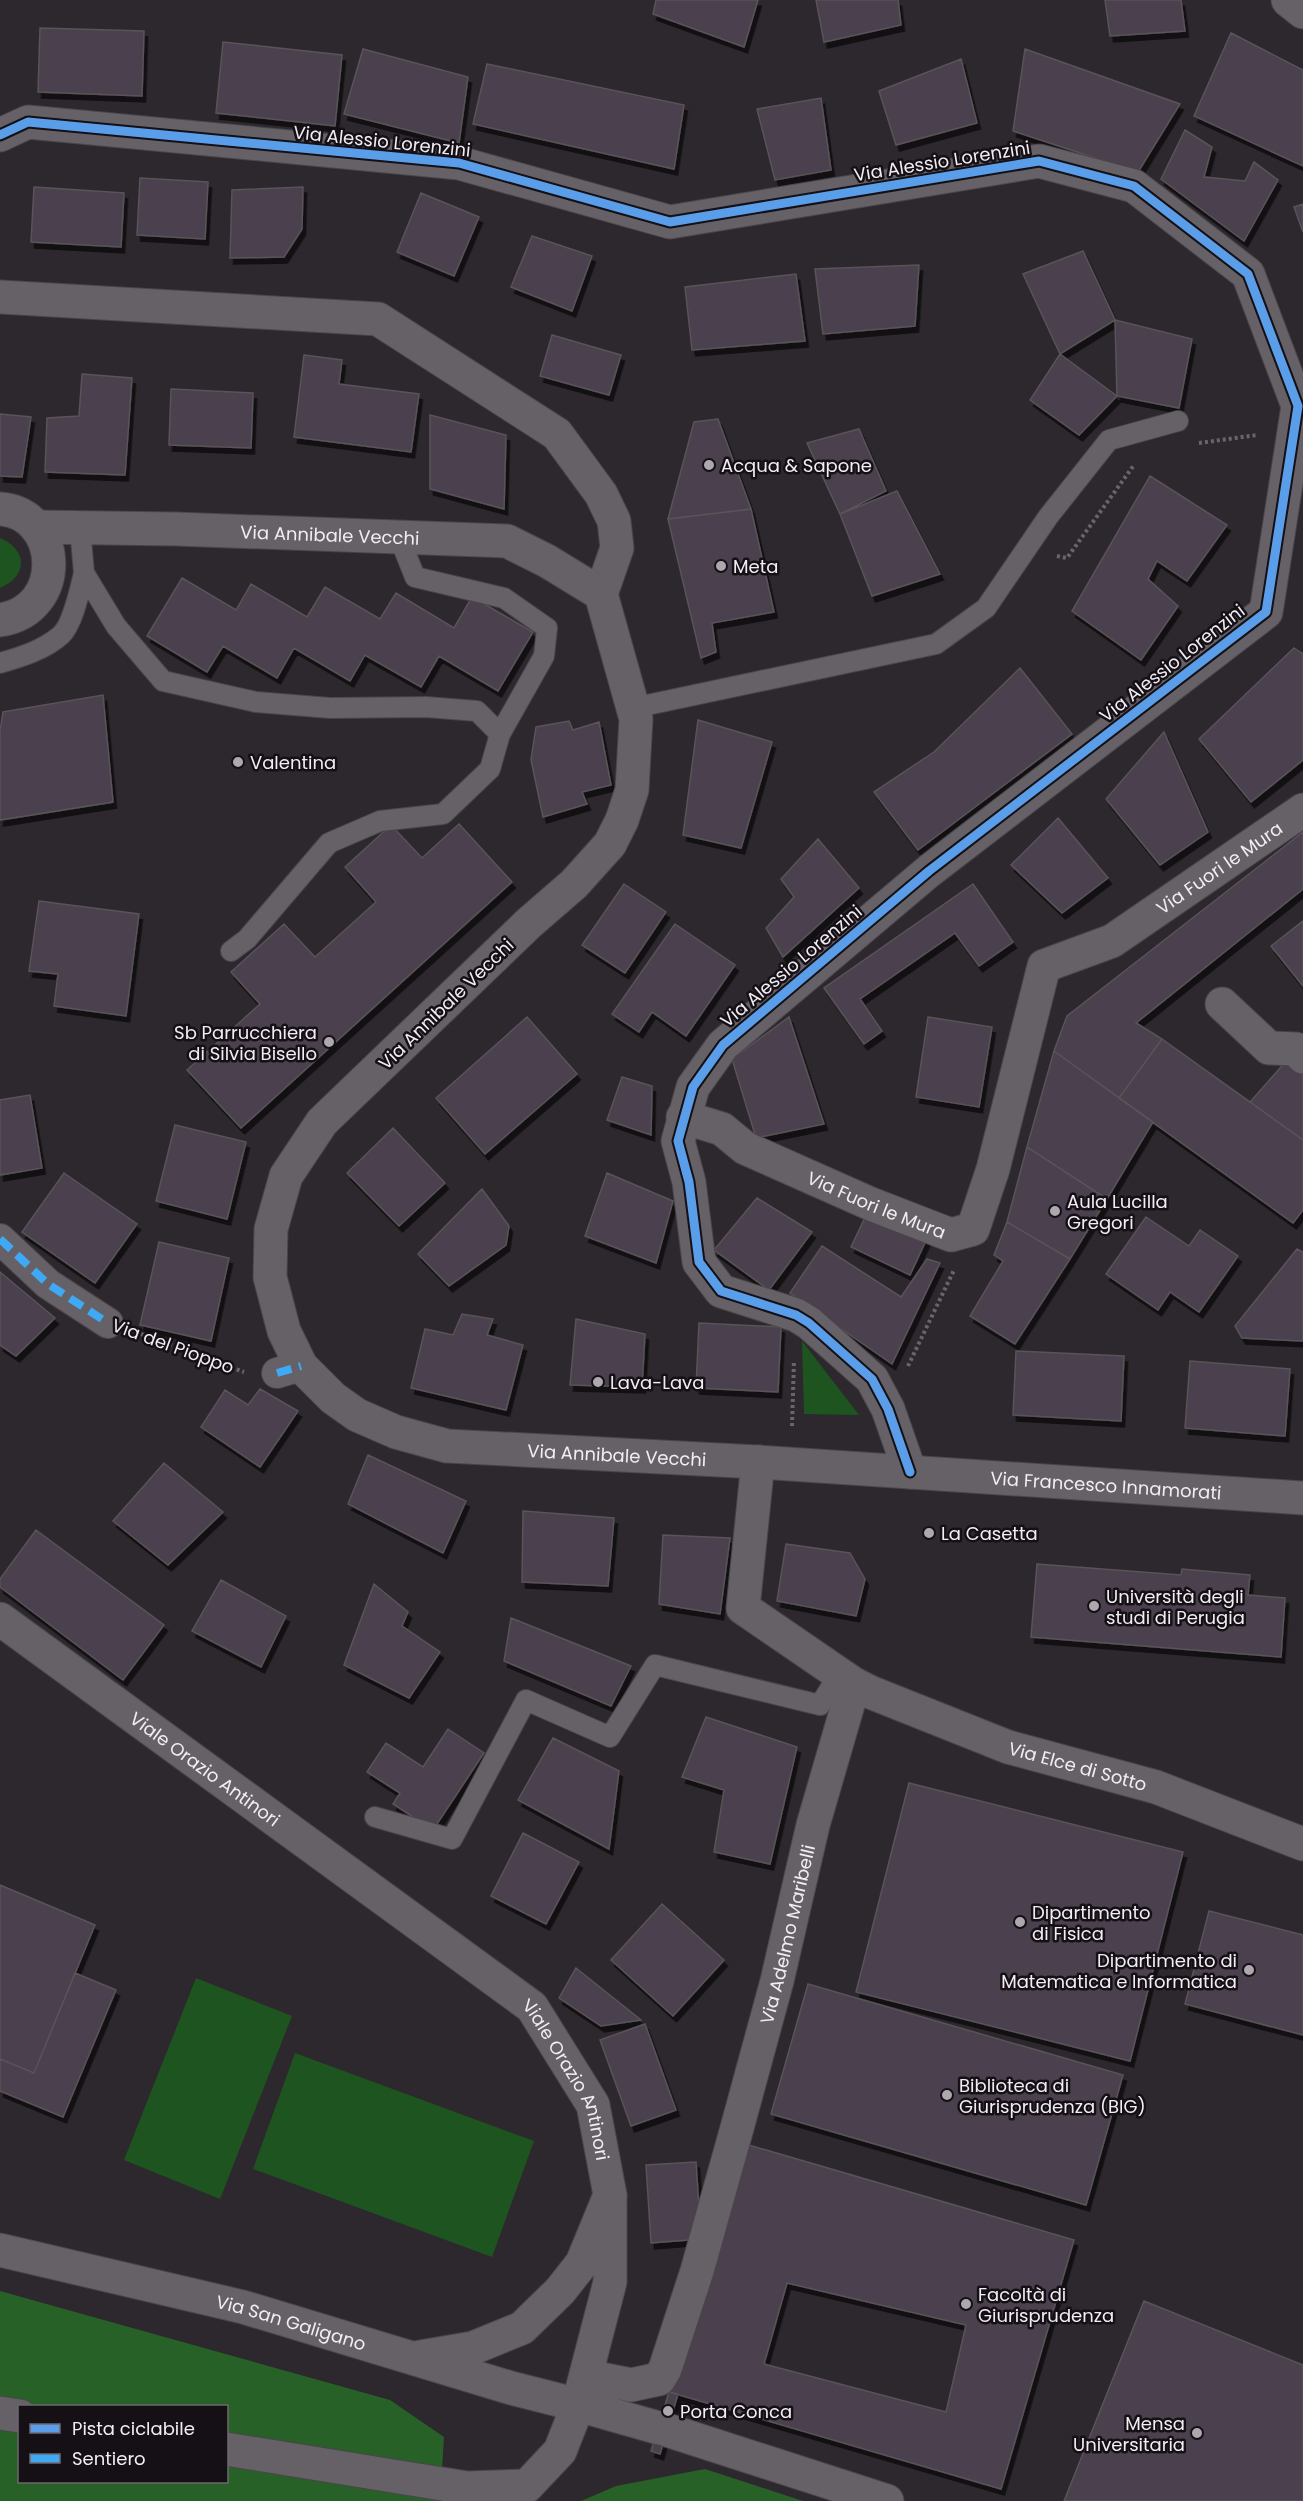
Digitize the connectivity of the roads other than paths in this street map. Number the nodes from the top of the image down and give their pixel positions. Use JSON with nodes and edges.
{"nodes":[{"id":1,"x":1288,"y":0,"type":"edge"},
{"id":2,"x":1303,"y":12,"type":"edge"},
{"id":3,"x":0,"y":135,"type":"edge"},
{"id":4,"x":0,"y":297,"type":"edge"},
{"id":5,"x":1178,"y":421,"type":"dead end"},
{"id":6,"x":0,"y":509,"type":"edge"},
{"id":7,"x":36,"y":527,"type":"junction"},
{"id":8,"x":80,"y":528,"type":"junction"},
{"id":9,"x":399,"y":537,"type":"junction"},
{"id":10,"x":84,"y":573,"type":"junction"},
{"id":11,"x":601,"y":594,"type":"junction"},
{"id":12,"x":0,"y":620,"type":"edge"},
{"id":13,"x":0,"y":663,"type":"edge"},
{"id":14,"x":633,"y":708,"type":"junction"},
{"id":15,"x":500,"y":734,"type":"junction"},
{"id":16,"x":1303,"y":810,"type":"edge"},
{"id":17,"x":231,"y":951,"type":"dead end"},
{"id":18,"x":1222,"y":1004,"type":"dead end"},
{"id":19,"x":1303,"y":1057,"type":"edge"},
{"id":20,"x":683,"y":1117,"type":"junction"},
{"id":21,"x":0,"y":1239,"type":"edge"},
{"id":22,"x":108,"y":1323,"type":"road end"},
{"id":23,"x":758,"y":1462,"type":"junction"},
{"id":24,"x":910,"y":1472,"type":"junction"},
{"id":25,"x":1303,"y":1498,"type":"edge"},
{"id":26,"x":0,"y":1619,"type":"edge"},
{"id":27,"x":847,"y":1679,"type":"junction"},
{"id":28,"x":375,"y":1817,"type":"dead end"},
{"id":29,"x":1303,"y":1844,"type":"edge"},
{"id":30,"x":610,"y":2195,"type":"junction"},
{"id":31,"x":0,"y":2250,"type":"edge"},
{"id":32,"x":412,"y":2359,"type":"junction"},
{"id":33,"x":582,"y":2391,"type":"junction"},
{"id":34,"x":0,"y":2413,"type":"edge"},
{"id":35,"x":18,"y":2416,"type":"edge"},
{"id":36,"x":228,"y":2449,"type":"edge"},
{"id":37,"x":886,"y":2501,"type":"edge"}],
"edges":[{"from":1,"to":2,"type":"street"},
{"from":3,"to":20,"type":"street","name":"Via Alessio Lorenzini"},
{"from":4,"to":11,"type":"street"},
{"from":5,"to":14,"type":"lane"},
{"from":6,"to":7,"type":"street"},
{"from":7,"to":8,"type":"street","name":"Via Annibale Vecchi"},
{"from":7,"to":12,"type":"street"},
{"from":8,"to":9,"type":"street","name":"Via Annibale Vecchi"},
{"from":8,"to":10,"type":"lane"},
{"from":9,"to":11,"type":"street","name":"Via Annibale Vecchi"},
{"from":9,"to":15,"type":"lane"},
{"from":10,"to":13,"type":"lane"},
{"from":10,"to":15,"type":"lane"},
{"from":11,"to":14,"type":"street","name":"Via Annibale Vecchi"},
{"from":14,"to":23,"type":"street","name":"Via Annibale Vecchi"},
{"from":15,"to":17,"type":"lane"},
{"from":16,"to":20,"type":"street","name":"Via Fuori le Mura"},
{"from":18,"to":19,"type":"street"},
{"from":20,"to":24,"type":"street"},
{"from":21,"to":22,"type":"street","name":"Via del Pioppo"},
{"from":23,"to":24,"type":"street","name":"Via Annibale Vecchi"},
{"from":23,"to":27,"type":"street"},
{"from":24,"to":25,"type":"street","name":"Via Francesco Innamorati"},
{"from":26,"to":30,"type":"street","name":"Viale Orazio Antinori"},
{"from":27,"to":28,"type":"lane"},
{"from":27,"to":29,"type":"street","name":"Via Elce di Sotto"},
{"from":27,"to":33,"type":"street","name":"Via Adelmo Maribelli"},
{"from":30,"to":32,"type":"street"},
{"from":30,"to":33,"type":"street","name":"Viale Orazio Antinori"},
{"from":31,"to":32,"type":"street","name":"Via San Galigano"},
{"from":32,"to":33,"type":"street","name":"Via San Galigano"},
{"from":33,"to":36,"type":"street","name":"Viale Orazio Antinori"},
{"from":33,"to":37,"type":"street"},
{"from":34,"to":35,"type":"street"}]}
